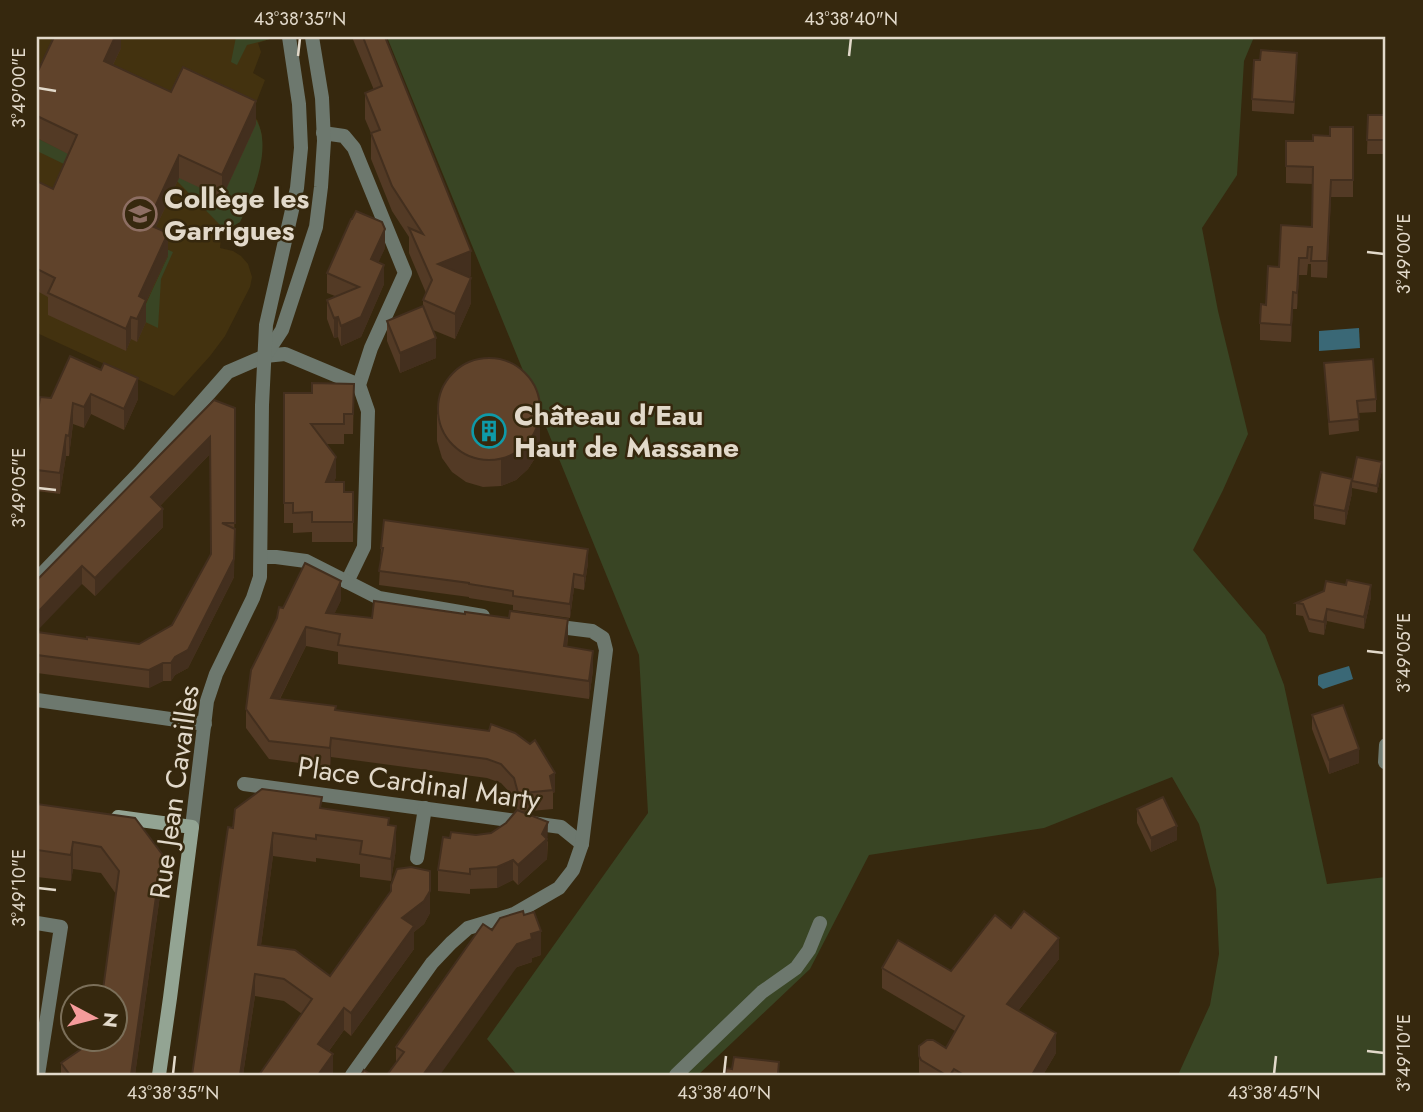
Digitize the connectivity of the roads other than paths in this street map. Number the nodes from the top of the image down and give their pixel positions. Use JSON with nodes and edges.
{"nodes":[{"id":1,"x":289,"y":37,"type":"edge"},
{"id":2,"x":312,"y":37,"type":"edge"},
{"id":3,"x":323,"y":133,"type":"junction"},
{"id":4,"x":265,"y":356,"type":"junction"},
{"id":5,"x":359,"y":385,"type":"junction"},
{"id":6,"x":261,"y":558,"type":"junction"},
{"id":7,"x":37,"y":579,"type":"edge"},
{"id":8,"x":347,"y":582,"type":"junction"},
{"id":9,"x":495,"y":618,"type":"edge"},
{"id":10,"x":536,"y":624,"type":"edge"},
{"id":11,"x":37,"y":700,"type":"edge"},
{"id":12,"x":205,"y":724,"type":"junction"},
{"id":13,"x":1386,"y":745,"type":"edge"},
{"id":14,"x":1385,"y":762,"type":"edge"},
{"id":15,"x":244,"y":784,"type":"dead end"},
{"id":16,"x":425,"y":808,"type":"junction"},
{"id":17,"x":104,"y":815,"type":"edge"},
{"id":18,"x":191,"y":827,"type":"junction"},
{"id":19,"x":582,"y":844,"type":"junction"},
{"id":20,"x":417,"y":858,"type":"dead end"},
{"id":21,"x":37,"y":923,"type":"edge"},
{"id":22,"x":820,"y":923,"type":"dead end"},
{"id":23,"x":38,"y":1075,"type":"edge"},
{"id":24,"x":159,"y":1075,"type":"edge"},
{"id":25,"x":352,"y":1075,"type":"edge"},
{"id":26,"x":676,"y":1075,"type":"edge"}],
"edges":[{"from":1,"to":4,"type":"street","name":"Rue Jean Cavaillès"},
{"from":2,"to":3,"type":"street"},
{"from":3,"to":4,"type":"street"},
{"from":3,"to":5,"type":"street"},
{"from":4,"to":5,"type":"street"},
{"from":4,"to":6,"type":"street","name":"Rue Jean Cavaillès"},
{"from":4,"to":7,"type":"street"},
{"from":5,"to":8,"type":"street"},
{"from":6,"to":8,"type":"street"},
{"from":6,"to":12,"type":"street","name":"Rue Jean Cavaillès"},
{"from":8,"to":9,"type":"street"},
{"from":10,"to":19,"type":"street"},
{"from":11,"to":12,"type":"street"},
{"from":12,"to":18,"type":"street","name":"Rue Jean Cavaillès"},
{"from":13,"to":14,"type":"street"},
{"from":15,"to":16,"type":"street","name":"Place Cardinal Marty"},
{"from":16,"to":19,"type":"street","name":"Place Cardinal Marty"},
{"from":16,"to":20,"type":"street"},
{"from":17,"to":18,"type":"main road"},
{"from":18,"to":24,"type":"main road","name":"Rue Jean Cavaillès"},
{"from":19,"to":25,"type":"street"},
{"from":21,"to":23,"type":"street"},
{"from":22,"to":26,"type":"street"}]}
